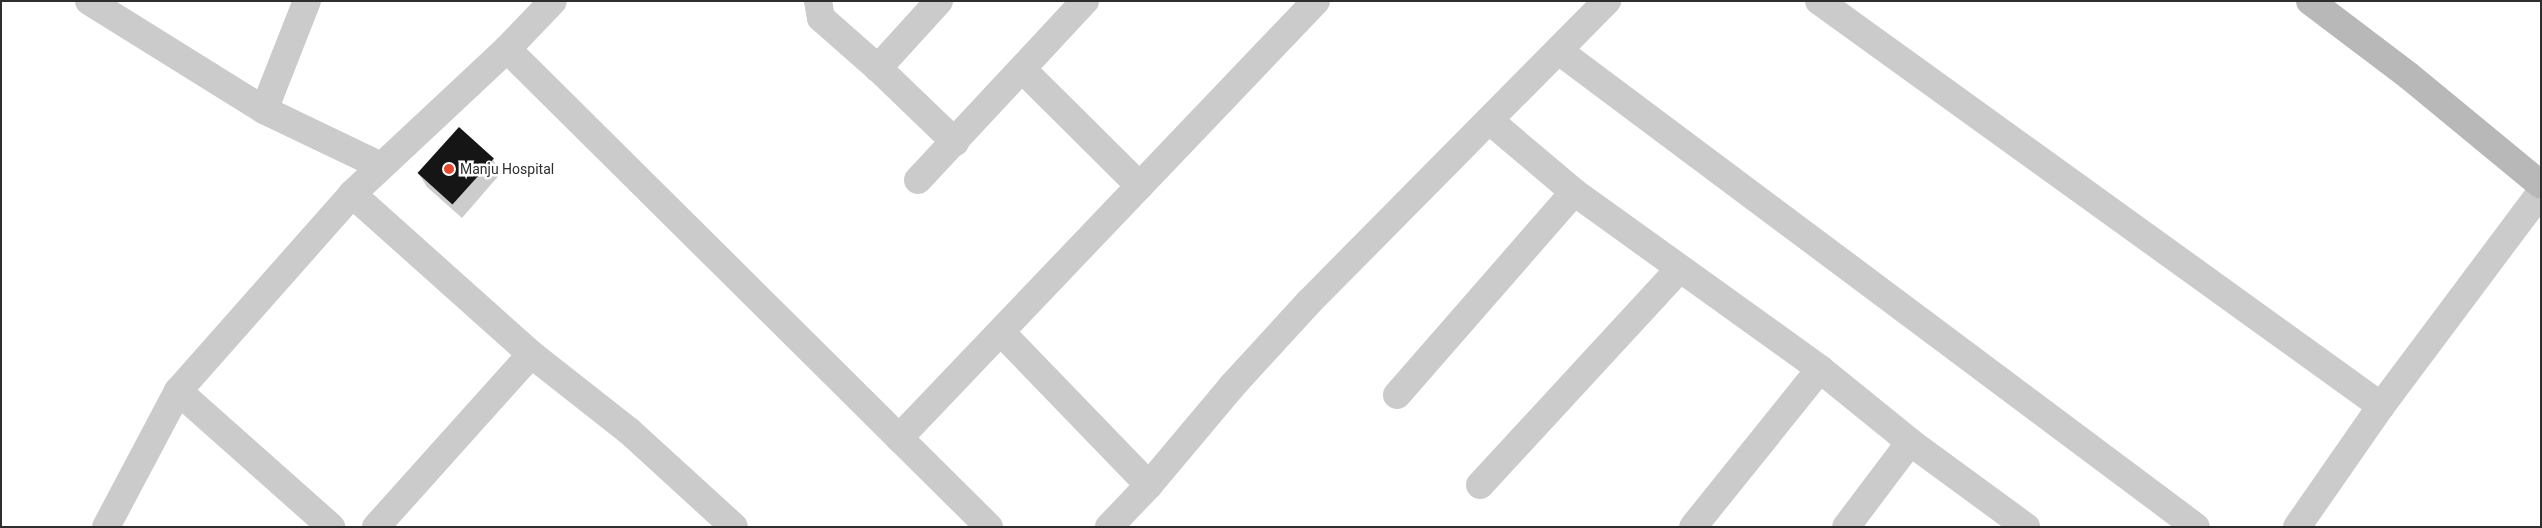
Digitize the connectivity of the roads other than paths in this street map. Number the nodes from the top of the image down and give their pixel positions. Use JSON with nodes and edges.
{"nodes":[{"id":1,"x":89,"y":1,"type":"edge"},
{"id":2,"x":307,"y":1,"type":"edge"},
{"id":3,"x":553,"y":1,"type":"edge"},
{"id":4,"x":818,"y":1,"type":"edge"},
{"id":5,"x":939,"y":1,"type":"edge"},
{"id":6,"x":1085,"y":1,"type":"edge"},
{"id":7,"x":1607,"y":1,"type":"edge"},
{"id":8,"x":1820,"y":1,"type":"edge"},
{"id":9,"x":2310,"y":1,"type":"edge"},
{"id":10,"x":1308,"y":4,"type":"edge"},
{"id":11,"x":507,"y":49,"type":"junction"},
{"id":12,"x":1559,"y":51,"type":"junction"},
{"id":13,"x":878,"y":68,"type":"junction"},
{"id":14,"x":1022,"y":69,"type":"junction"},
{"id":15,"x":264,"y":110,"type":"junction"},
{"id":16,"x":1490,"y":121,"type":"junction"},
{"id":17,"x":954,"y":142,"type":"junction"},
{"id":18,"x":381,"y":166,"type":"junction"},
{"id":19,"x":918,"y":180,"type":"dead end"},
{"id":20,"x":2541,"y":185,"type":"edge"},
{"id":21,"x":1140,"y":186,"type":"junction"},
{"id":22,"x":1574,"y":192,"type":"junction"},
{"id":23,"x":2541,"y":192,"type":"edge"},
{"id":24,"x":352,"y":194,"type":"junction"},
{"id":25,"x":1678,"y":269,"type":"junction"},
{"id":26,"x":1001,"y":332,"type":"junction"},
{"id":27,"x":531,"y":354,"type":"junction"},
{"id":28,"x":1820,"y":370,"type":"junction"},
{"id":29,"x":178,"y":391,"type":"junction"},
{"id":30,"x":1397,"y":395,"type":"dead end"},
{"id":31,"x":2381,"y":406,"type":"junction"},
{"id":32,"x":899,"y":438,"type":"junction"},
{"id":33,"x":1910,"y":442,"type":"junction"},
{"id":34,"x":1149,"y":485,"type":"junction"},
{"id":35,"x":1480,"y":486,"type":"dead end"},
{"id":36,"x":2011,"y":523,"type":"edge"},
{"id":37,"x":106,"y":527,"type":"edge"},
{"id":38,"x":331,"y":527,"type":"edge"},
{"id":39,"x":376,"y":527,"type":"edge"},
{"id":40,"x":734,"y":527,"type":"edge"},
{"id":41,"x":989,"y":527,"type":"edge"},
{"id":42,"x":1109,"y":527,"type":"edge"},
{"id":43,"x":1693,"y":527,"type":"edge"},
{"id":44,"x":1846,"y":527,"type":"edge"},
{"id":45,"x":2196,"y":527,"type":"edge"},
{"id":46,"x":2297,"y":527,"type":"edge"}],
"edges":[{"from":1,"to":15,"type":"street"},
{"from":2,"to":15,"type":"street"},
{"from":3,"to":11,"type":"street"},
{"from":4,"to":13,"type":"street"},
{"from":5,"to":13,"type":"street"},
{"from":6,"to":14,"type":"street"},
{"from":7,"to":12,"type":"street"},
{"from":8,"to":31,"type":"street"},
{"from":9,"to":20,"type":"street"},
{"from":10,"to":21,"type":"street"},
{"from":11,"to":18,"type":"street"},
{"from":11,"to":32,"type":"street"},
{"from":12,"to":16,"type":"street"},
{"from":12,"to":45,"type":"street"},
{"from":13,"to":17,"type":"street"},
{"from":14,"to":17,"type":"street"},
{"from":14,"to":21,"type":"street"},
{"from":15,"to":18,"type":"street"},
{"from":16,"to":22,"type":"street"},
{"from":16,"to":34,"type":"street"},
{"from":17,"to":19,"type":"street"},
{"from":18,"to":24,"type":"street"},
{"from":21,"to":26,"type":"street"},
{"from":22,"to":25,"type":"street"},
{"from":22,"to":30,"type":"street"},
{"from":23,"to":31,"type":"street"},
{"from":24,"to":27,"type":"street"},
{"from":24,"to":29,"type":"street"},
{"from":25,"to":28,"type":"street"},
{"from":25,"to":35,"type":"street"},
{"from":26,"to":32,"type":"street"},
{"from":26,"to":34,"type":"street"},
{"from":27,"to":39,"type":"street"},
{"from":27,"to":40,"type":"street"},
{"from":28,"to":33,"type":"street"},
{"from":28,"to":43,"type":"street"},
{"from":29,"to":37,"type":"street"},
{"from":29,"to":38,"type":"street"},
{"from":31,"to":46,"type":"street"},
{"from":32,"to":41,"type":"street"},
{"from":33,"to":36,"type":"street"},
{"from":33,"to":44,"type":"street"},
{"from":34,"to":42,"type":"street"}]}
